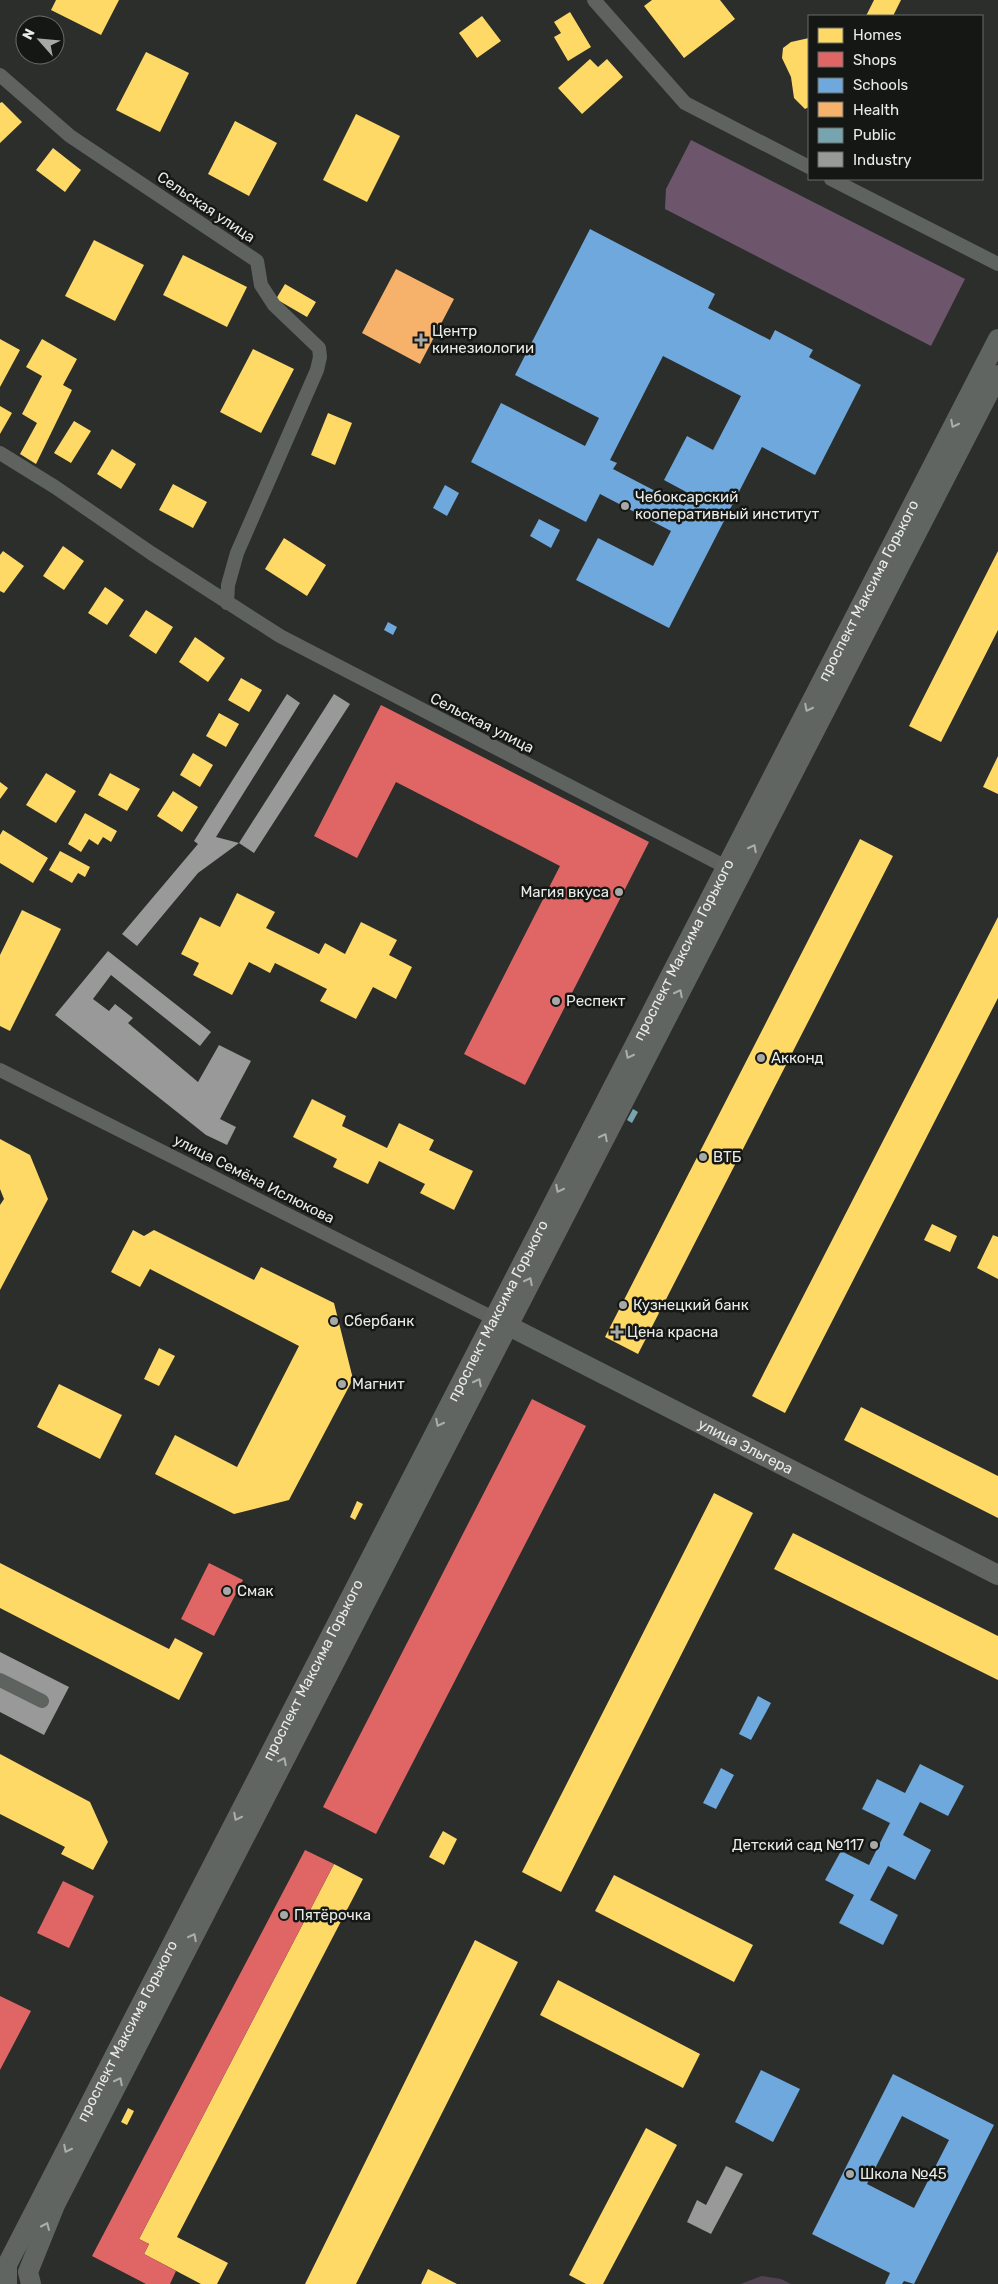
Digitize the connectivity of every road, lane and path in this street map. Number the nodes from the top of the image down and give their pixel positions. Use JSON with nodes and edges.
{"nodes":[{"id":1,"x":594,"y":0,"type":"edge"},
{"id":2,"x":0,"y":75,"type":"edge"},
{"id":3,"x":808,"y":166,"type":"edge"},
{"id":4,"x":834,"y":180,"type":"edge"},
{"id":5,"x":998,"y":264,"type":"edge"},
{"id":6,"x":998,"y":339,"type":"edge"},
{"id":7,"x":998,"y":375,"type":"edge"},
{"id":8,"x":0,"y":453,"type":"edge"},
{"id":9,"x":227,"y":603,"type":"junction"},
{"id":10,"x":782,"y":775,"type":"junction"},
{"id":11,"x":733,"y":870,"type":"junction"},
{"id":12,"x":0,"y":1070,"type":"edge"},
{"id":13,"x":500,"y":1321,"type":"junction"},
{"id":14,"x":998,"y":1574,"type":"edge"},
{"id":15,"x":0,"y":1680,"type":"edge"},
{"id":16,"x":42,"y":1701,"type":"dead end"},
{"id":17,"x":255,"y":1799,"type":"junction"},
{"id":18,"x":4,"y":2274,"type":"edge"},
{"id":19,"x":27,"y":2280,"type":"edge"}],
"edges":[{"from":1,"to":3,"type":"street"},
{"from":2,"to":9,"type":"street","name":"Сельская улица"},
{"from":4,"to":5,"type":"street"},
{"from":6,"to":10,"type":"main road","name":"проспект Максима Горького","one_way":true},
{"from":7,"to":10,"type":"main road","name":"проспект Максима Горького"},
{"from":8,"to":9,"type":"street","name":"Сельская улица"},
{"from":9,"to":11,"type":"street","name":"Сельская улица"},
{"from":10,"to":11,"type":"main road","name":"проспект Максима Горького"},
{"from":11,"to":13,"type":"main road","name":"проспект Максима Горького"},
{"from":12,"to":13,"type":"street","name":"улица Семёна Ислюкова"},
{"from":13,"to":14,"type":"main road","name":"улица Эльгера"},
{"from":13,"to":17,"type":"main road","name":"проспект Максима Горького"},
{"from":15,"to":16,"type":"street"},
{"from":17,"to":18,"type":"main road","name":"проспект Максима Горького","one_way":true},
{"from":19,"to":17,"type":"main road","name":"проспект Максима Горького","one_way":true},
{"from":18,"to":19,"type":"main road"}]}
